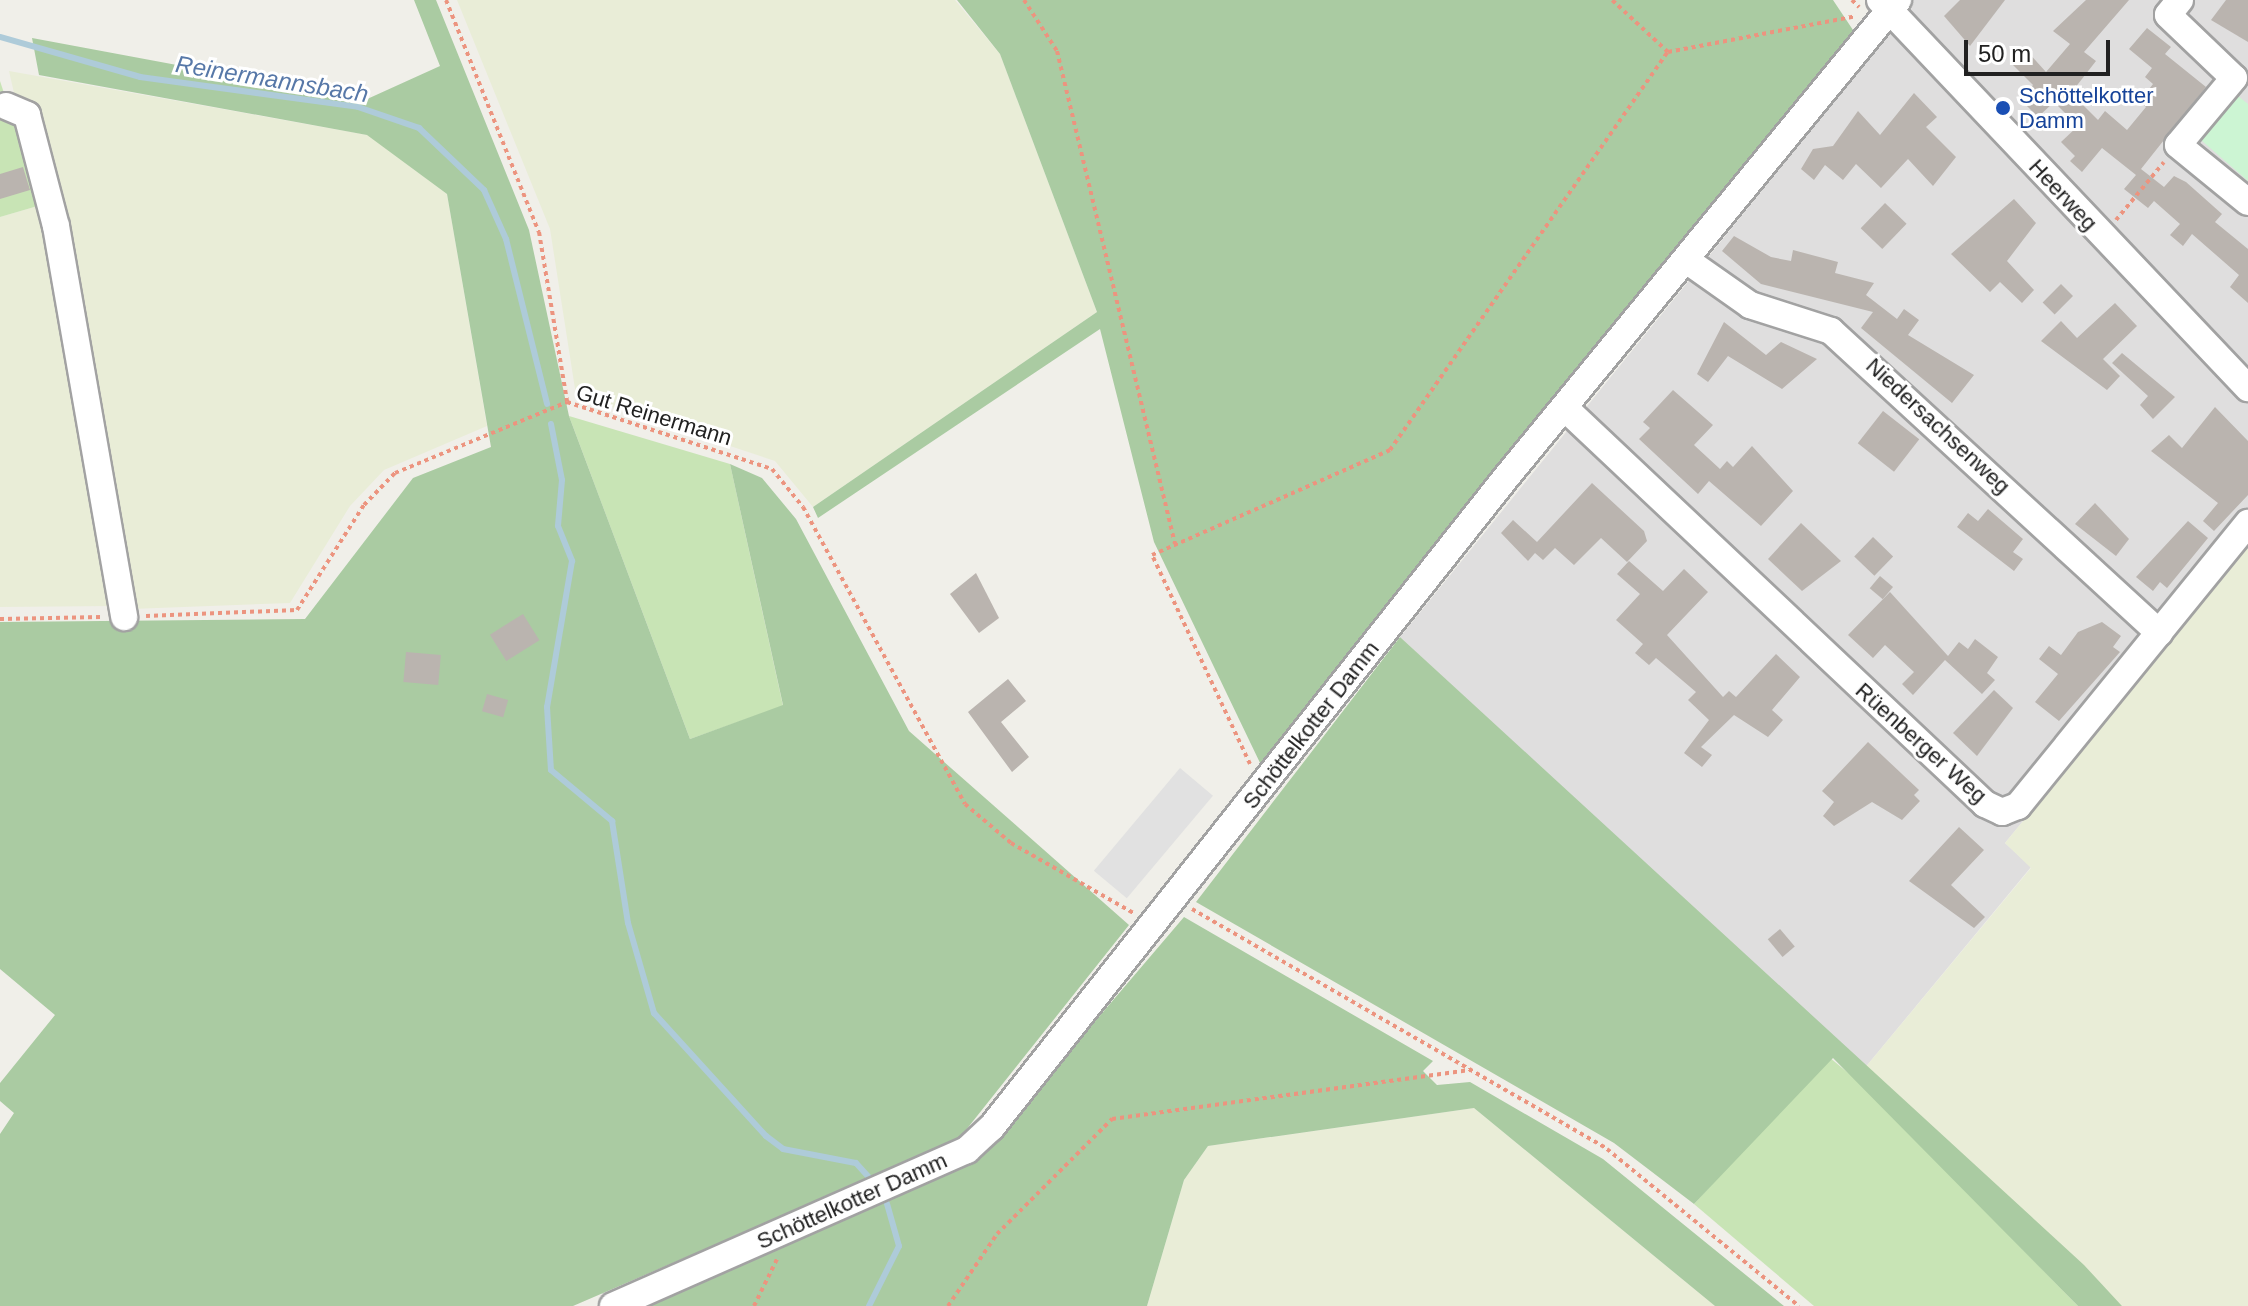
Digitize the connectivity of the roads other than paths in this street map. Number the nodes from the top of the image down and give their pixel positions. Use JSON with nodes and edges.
{"nodes":[{"id":1,"x":2180,"y":0,"type":"edge"},
{"id":2,"x":1889,"y":3,"type":"edge"},
{"id":3,"x":2241,"y":84,"type":"edge"},
{"id":4,"x":6,"y":106,"type":"dead end"},
{"id":5,"x":2248,"y":202,"type":"edge"},
{"id":6,"x":1689,"y":262,"type":"junction"},
{"id":7,"x":2248,"y":388,"type":"edge"},
{"id":8,"x":1566,"y":409,"type":"junction"},
{"id":9,"x":2248,"y":523,"type":"edge"},
{"id":10,"x":124,"y":617,"type":"road end"},
{"id":11,"x":2159,"y":633,"type":"junction"},
{"id":12,"x":613,"y":1306,"type":"edge"}],
"edges":[{"from":1,"to":3,"type":"street"},
{"from":2,"to":6,"type":"street","name":"Schöttelkotter Damm"},
{"from":2,"to":7,"type":"street","name":"Heerweg"},
{"from":3,"to":5,"type":"street"},
{"from":4,"to":10,"type":"street"},
{"from":6,"to":8,"type":"street","name":"Schöttelkotter Damm"},
{"from":6,"to":11,"type":"street","name":"Niedersachsenweg"},
{"from":8,"to":11,"type":"street","name":"Rüenberger Weg"},
{"from":8,"to":12,"type":"street","name":"Schöttelkotter Damm"},
{"from":9,"to":11,"type":"street","name":"Rüenberger Weg"}]}
